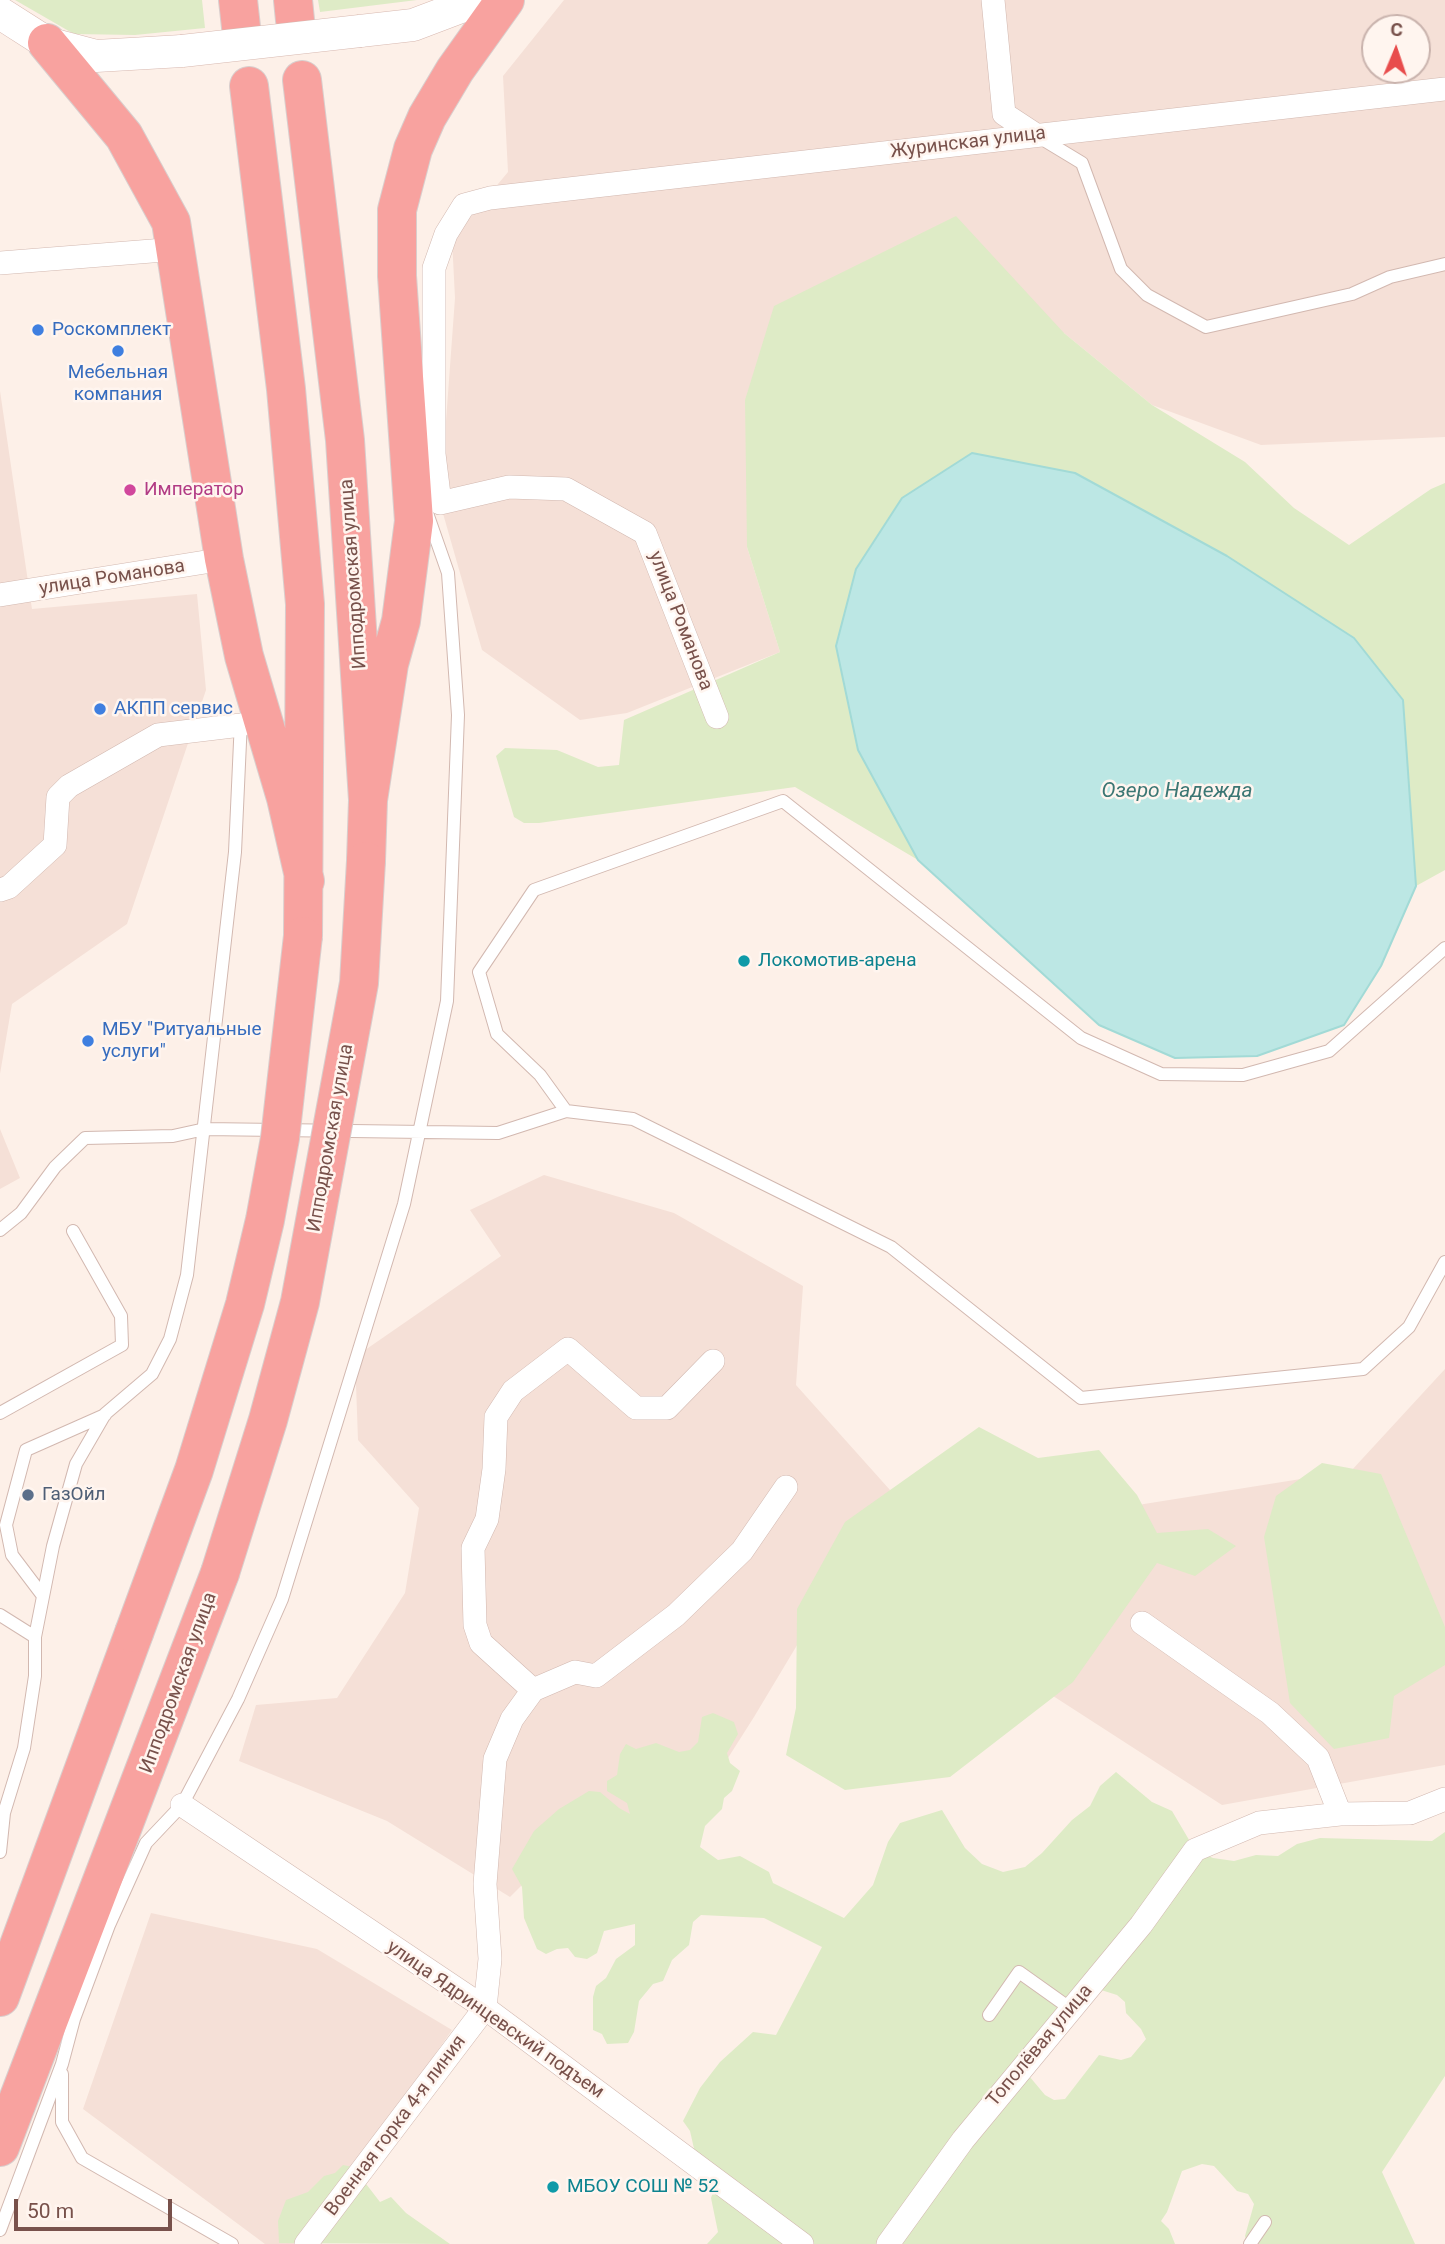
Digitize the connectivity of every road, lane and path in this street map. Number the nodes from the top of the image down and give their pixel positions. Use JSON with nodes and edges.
{"nodes":[{"id":1,"x":479,"y":0,"type":"edge"},
{"id":2,"x":505,"y":0,"type":"edge"},
{"id":3,"x":993,"y":0,"type":"edge"},
{"id":4,"x":2,"y":12,"type":"edge"},
{"id":5,"x":47,"y":43,"type":"junction"},
{"id":6,"x":302,"y":80,"type":"dead end"},
{"id":7,"x":249,"y":86,"type":"dead end"},
{"id":8,"x":1445,"y":89,"type":"edge"},
{"id":9,"x":1036,"y":135,"type":"junction"},
{"id":10,"x":177,"y":249,"type":"junction"},
{"id":11,"x":0,"y":263,"type":"edge"},
{"id":12,"x":1445,"y":264,"type":"edge"},
{"id":13,"x":413,"y":473,"type":"junction"},
{"id":14,"x":440,"y":503,"type":"joint"},
{"id":15,"x":224,"y":559,"type":"junction"},
{"id":16,"x":0,"y":595,"type":"edge"},
{"id":17,"x":244,"y":656,"type":"junction"},
{"id":18,"x":242,"y":698,"type":"dead end"},
{"id":19,"x":717,"y":717,"type":"dead end"},
{"id":20,"x":241,"y":718,"type":"joint"},
{"id":21,"x":368,"y":800,"type":"junction"},
{"id":22,"x":304,"y":881,"type":"junction"},
{"id":23,"x":0,"y":890,"type":"edge"},
{"id":24,"x":1445,"y":948,"type":"edge"},
{"id":25,"x":566,"y":1111,"type":"junction"},
{"id":26,"x":205,"y":1129,"type":"junction"},
{"id":27,"x":417,"y":1133,"type":"junction"},
{"id":28,"x":0,"y":1230,"type":"edge"},
{"id":29,"x":74,"y":1231,"type":"dead end"},
{"id":30,"x":1445,"y":1262,"type":"edge"},
{"id":31,"x":713,"y":1361,"type":"dead end"},
{"id":32,"x":0,"y":1413,"type":"edge"},
{"id":33,"x":105,"y":1415,"type":"junction"},
{"id":34,"x":786,"y":1487,"type":"dead end"},
{"id":35,"x":43,"y":1596,"type":"junction"},
{"id":36,"x":0,"y":1615,"type":"edge"},
{"id":37,"x":1142,"y":1623,"type":"dead end"},
{"id":38,"x":35,"y":1637,"type":"junction"},
{"id":39,"x":533,"y":1690,"type":"junction"},
{"id":40,"x":1445,"y":1799,"type":"edge"},
{"id":41,"x":182,"y":1805,"type":"junction"},
{"id":42,"x":1340,"y":1814,"type":"junction"},
{"id":43,"x":0,"y":1852,"type":"edge"},
{"id":44,"x":0,"y":1997,"type":"edge"},
{"id":45,"x":485,"y":2008,"type":"junction"},
{"id":46,"x":1071,"y":2009,"type":"junction"},
{"id":47,"x":989,"y":2015,"type":"dead end"},
{"id":48,"x":62,"y":2064,"type":"junction"},
{"id":49,"x":0,"y":2147,"type":"edge"},
{"id":50,"x":1265,"y":2222,"type":"dead end"},
{"id":51,"x":0,"y":2230,"type":"edge"},
{"id":52,"x":232,"y":2244,"type":"edge"},
{"id":53,"x":306,"y":2244,"type":"edge"},
{"id":54,"x":802,"y":2244,"type":"edge"},
{"id":55,"x":888,"y":2244,"type":"edge"},
{"id":56,"x":1250,"y":2244,"type":"edge"}],
"edges":[{"from":1,"to":5,"type":"main road","bridge":true},
{"from":2,"to":13,"type":"highway"},
{"from":3,"to":9,"type":"street"},
{"from":4,"to":5,"type":"main road"},
{"from":5,"to":10,"type":"highway"},
{"from":6,"to":21,"type":"highway","name":"Ипподромская улица"},
{"from":7,"to":22,"type":"highway"},
{"from":8,"to":9,"type":"street","name":"Журинская улица"},
{"from":9,"to":12,"type":"lane"},
{"from":9,"to":14,"type":"street","name":"Журинская улица"},
{"from":10,"to":11,"type":"street"},
{"from":10,"to":15,"type":"highway"},
{"from":13,"to":21,"type":"highway"},
{"from":13,"to":27,"type":"lane"},
{"from":14,"to":19,"type":"street","name":"улица Романова"},
{"from":15,"to":16,"type":"street","name":"улица Романова"},
{"from":15,"to":17,"type":"highway"},
{"from":17,"to":18,"type":"lane"},
{"from":17,"to":22,"type":"highway"},
{"from":20,"to":23,"type":"street"},
{"from":20,"to":26,"type":"lane"},
{"from":21,"to":49,"type":"highway","name":"Ипподромская улица","bridge":true},
{"from":22,"to":44,"type":"highway","bridge":true},
{"from":24,"to":25,"type":"lane"},
{"from":25,"to":27,"type":"lane"},
{"from":25,"to":30,"type":"lane"},
{"from":26,"to":27,"type":"lane"},
{"from":26,"to":28,"type":"lane"},
{"from":26,"to":33,"type":"lane"},
{"from":27,"to":41,"type":"lane"},
{"from":29,"to":32,"type":"lane"},
{"from":31,"to":39,"type":"street"},
{"from":33,"to":35,"type":"lane"},
{"from":33,"to":35,"type":"lane"},
{"from":34,"to":39,"type":"street"},
{"from":35,"to":38,"type":"lane"},
{"from":36,"to":38,"type":"lane"},
{"from":37,"to":42,"type":"street"},
{"from":38,"to":43,"type":"lane"},
{"from":39,"to":45,"type":"street"},
{"from":40,"to":42,"type":"street"},
{"from":41,"to":45,"type":"street","name":"улица Ядринцевский подъем"},
{"from":41,"to":48,"type":"lane"},
{"from":42,"to":46,"type":"street","name":"Тополёвая улица"},
{"from":45,"to":53,"type":"street","name":"Военная горка 4-я линия"},
{"from":45,"to":54,"type":"street","name":"улица Ядринцевский подъем"},
{"from":46,"to":47,"type":"lane"},
{"from":46,"to":55,"type":"street","name":"Тополёвая улица"},
{"from":48,"to":51,"type":"lane"},
{"from":48,"to":52,"type":"lane"},
{"from":50,"to":56,"type":"lane"}]}
